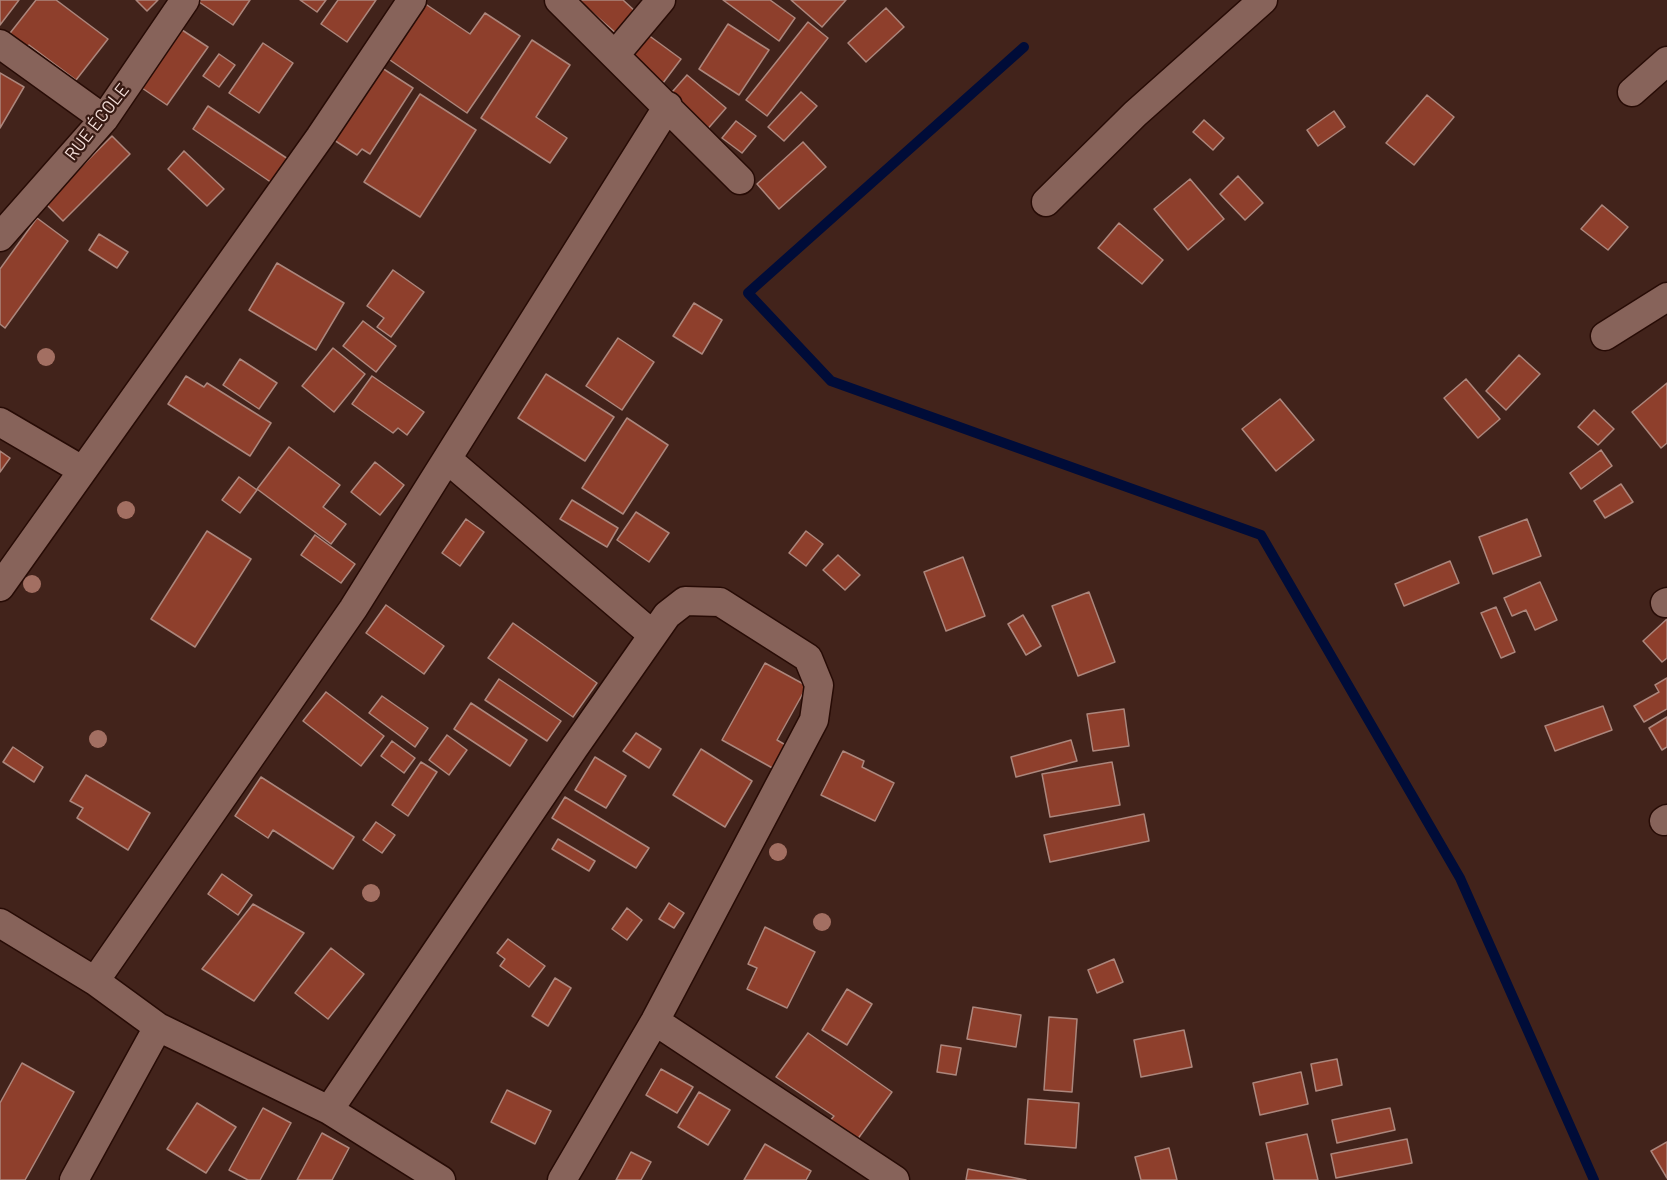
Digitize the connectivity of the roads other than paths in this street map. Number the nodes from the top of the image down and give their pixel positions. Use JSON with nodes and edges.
{"nodes":[{"id":1,"x":185,"y":0,"type":"edge"},
{"id":2,"x":412,"y":0,"type":"edge"},
{"id":3,"x":559,"y":0,"type":"edge"},
{"id":4,"x":661,"y":0,"type":"edge"},
{"id":5,"x":1263,"y":0,"type":"edge"},
{"id":6,"x":0,"y":44,"type":"edge"},
{"id":7,"x":615,"y":55,"type":"junction"},
{"id":8,"x":1667,"y":61,"type":"edge"},
{"id":9,"x":1632,"y":92,"type":"dead end"},
{"id":10,"x":668,"y":106,"type":"junction"},
{"id":11,"x":104,"y":119,"type":"junction"},
{"id":12,"x":740,"y":180,"type":"dead end"},
{"id":13,"x":1046,"y":202,"type":"dead end"},
{"id":14,"x":0,"y":237,"type":"edge"},
{"id":15,"x":1667,"y":297,"type":"edge"},
{"id":16,"x":1605,"y":336,"type":"dead end"},
{"id":17,"x":0,"y":422,"type":"edge"},
{"id":18,"x":447,"y":459,"type":"junction"},
{"id":19,"x":82,"y":470,"type":"junction"},
{"id":20,"x":0,"y":587,"type":"edge"},
{"id":21,"x":653,"y":635,"type":"junction"},
{"id":22,"x":0,"y":923,"type":"edge"},
{"id":23,"x":95,"y":981,"type":"junction"},
{"id":24,"x":655,"y":1021,"type":"junction"},
{"id":25,"x":158,"y":1027,"type":"junction"},
{"id":26,"x":329,"y":1110,"type":"junction"},
{"id":27,"x":74,"y":1180,"type":"edge"},
{"id":28,"x":441,"y":1180,"type":"edge"},
{"id":29,"x":562,"y":1180,"type":"edge"},
{"id":30,"x":895,"y":1180,"type":"edge"}],
"edges":[{"from":1,"to":11,"type":"street","name":"RUE ÉCOLE"},
{"from":2,"to":19,"type":"street"},
{"from":3,"to":7,"type":"street"},
{"from":4,"to":7,"type":"street"},
{"from":5,"to":13,"type":"street"},
{"from":6,"to":11,"type":"street"},
{"from":7,"to":10,"type":"street"},
{"from":8,"to":9,"type":"street"},
{"from":10,"to":12,"type":"street"},
{"from":10,"to":18,"type":"street"},
{"from":11,"to":14,"type":"street","name":"RUE ÉCOLE"},
{"from":15,"to":16,"type":"street"},
{"from":17,"to":19,"type":"street"},
{"from":18,"to":21,"type":"street"},
{"from":18,"to":23,"type":"street"},
{"from":19,"to":20,"type":"street"},
{"from":21,"to":24,"type":"street"},
{"from":21,"to":26,"type":"street"},
{"from":22,"to":23,"type":"street"},
{"from":23,"to":25,"type":"street"},
{"from":24,"to":29,"type":"street"},
{"from":24,"to":30,"type":"street"},
{"from":25,"to":26,"type":"street"},
{"from":25,"to":27,"type":"street"},
{"from":26,"to":28,"type":"street"}]}
